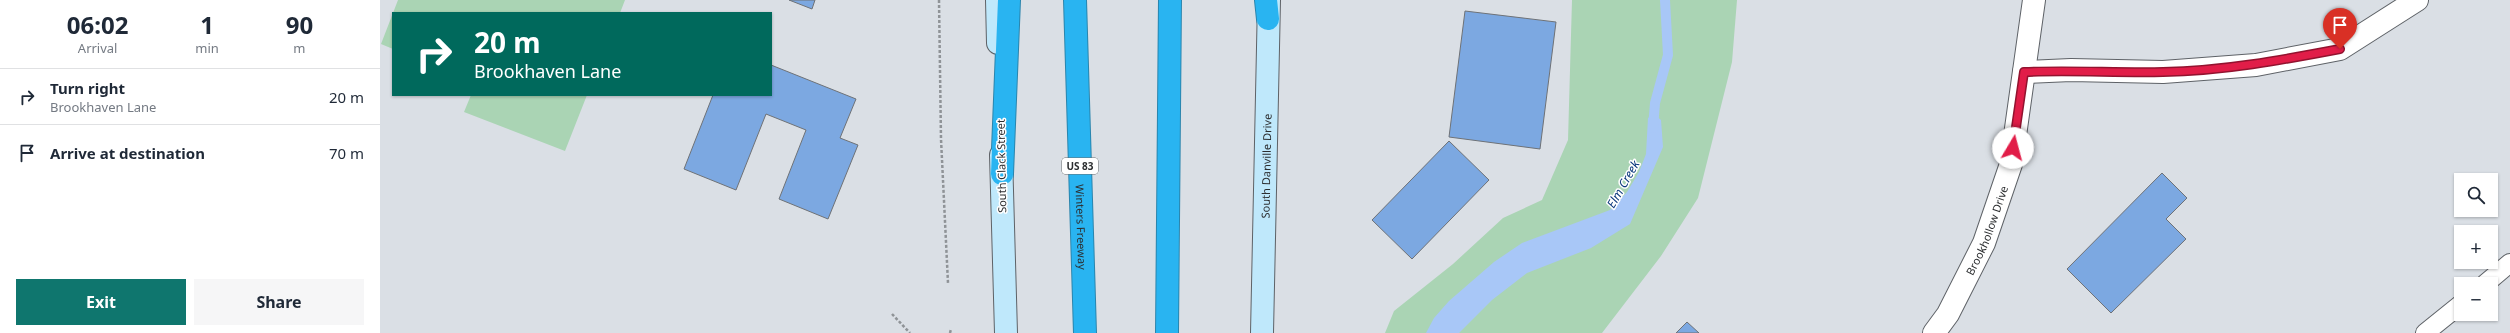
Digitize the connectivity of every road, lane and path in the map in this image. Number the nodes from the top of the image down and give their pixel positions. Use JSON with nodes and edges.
{"nodes":[{"id":1,"x":939,"y":0,"type":"edge"},
{"id":2,"x":997,"y":0,"type":"edge"},
{"id":3,"x":1009,"y":0,"type":"edge"},
{"id":4,"x":1075,"y":0,"type":"edge"},
{"id":5,"x":1170,"y":0,"type":"edge"},
{"id":6,"x":2034,"y":0,"type":"edge"},
{"id":7,"x":2417,"y":0,"type":"edge"},
{"id":8,"x":1268,"y":6,"type":"edge"},
{"id":9,"x":2024,"y":72,"type":"junction"},
{"id":10,"x":1002,"y":174,"type":"junction"},
{"id":11,"x":2510,"y":263,"type":"edge"},
{"id":12,"x":2493,"y":277,"type":"edge"},
{"id":13,"x":948,"y":283,"type":"dead end"},
{"id":14,"x":2454,"y":310,"type":"edge"},
{"id":15,"x":892,"y":314,"type":"dead end"},
{"id":16,"x":951,"y":329,"type":"dead end"},
{"id":17,"x":910,"y":333,"type":"edge"},
{"id":18,"x":950,"y":333,"type":"edge"},
{"id":19,"x":1006,"y":333,"type":"edge"},
{"id":20,"x":1085,"y":333,"type":"edge"},
{"id":21,"x":1167,"y":333,"type":"edge"},
{"id":22,"x":1262,"y":333,"type":"edge"},
{"id":23,"x":1934,"y":333,"type":"edge"},
{"id":24,"x":2425,"y":333,"type":"edge"}],
"edges":[{"from":1,"to":13,"type":"path"},
{"from":2,"to":10,"type":"main road","name":"South Clack Street"},
{"from":3,"to":10,"type":"highway"},
{"from":4,"to":20,"type":"highway","name":"Winters Freeway","number":"US 83"},
{"from":5,"to":21,"type":"highway"},
{"from":6,"to":9,"type":"street","name":"Brookhollow Drive"},
{"from":7,"to":9,"type":"street"},
{"from":8,"to":22,"type":"main road","name":"South Danville Drive"},
{"from":9,"to":23,"type":"street","name":"Brookhollow Drive"},
{"from":10,"to":19,"type":"main road","name":"South Clack Street"},
{"from":11,"to":12,"type":"lane"},
{"from":14,"to":24,"type":"lane"},
{"from":15,"to":17,"type":"path"},
{"from":16,"to":18,"type":"path"}]}
